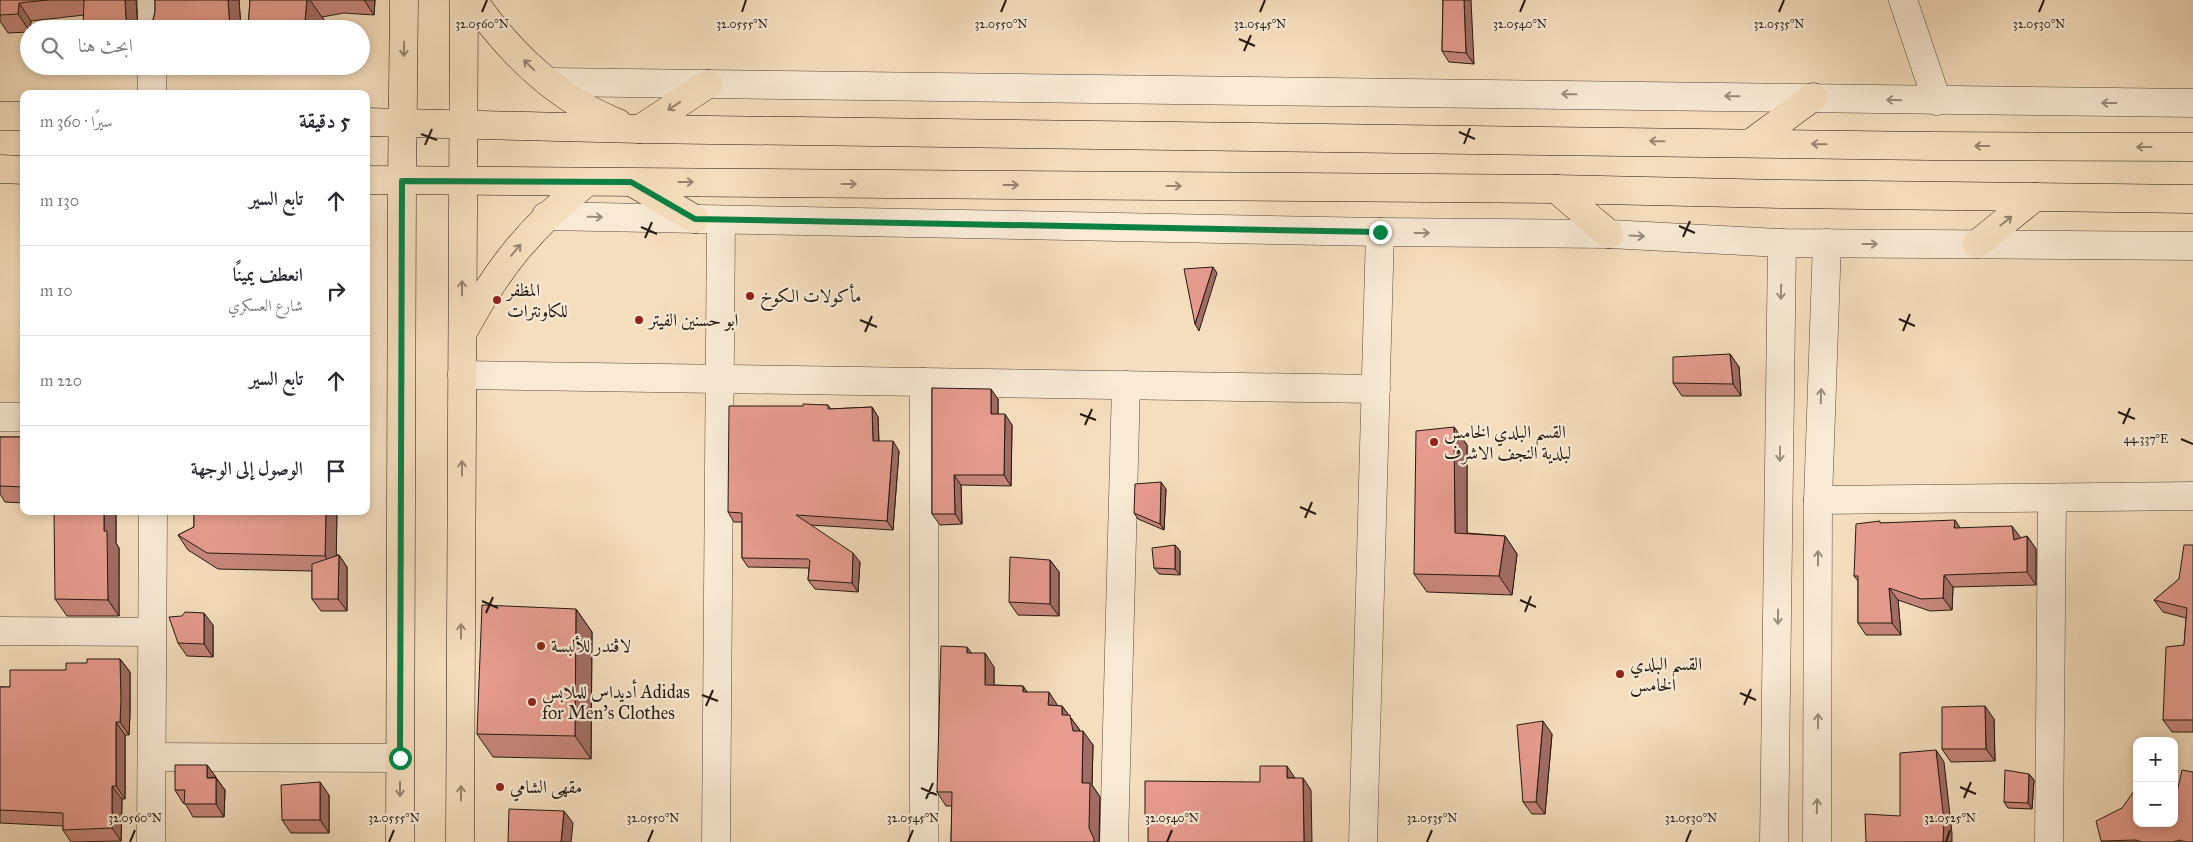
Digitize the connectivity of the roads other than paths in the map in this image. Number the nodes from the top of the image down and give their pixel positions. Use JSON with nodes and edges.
{"nodes":[{"id":1,"x":152,"y":0,"type":"edge"},
{"id":2,"x":404,"y":0,"type":"edge"},
{"id":3,"x":464,"y":0,"type":"edge"},
{"id":4,"x":473,"y":0,"type":"edge"},
{"id":5,"x":1903,"y":0,"type":"edge"},
{"id":6,"x":152,"y":20,"type":"edge"},
{"id":7,"x":152,"y":75,"type":"edge"},
{"id":8,"x":549,"y":82,"type":"junction"},
{"id":9,"x":708,"y":84,"type":"junction"},
{"id":10,"x":152,"y":90,"type":"edge"},
{"id":11,"x":1813,"y":97,"type":"junction"},
{"id":12,"x":1937,"y":101,"type":"junction"},
{"id":13,"x":2193,"y":103,"type":"edge"},
{"id":14,"x":0,"y":116,"type":"edge"},
{"id":15,"x":20,"y":116,"type":"edge"},
{"id":16,"x":370,"y":122,"type":"edge"},
{"id":17,"x":402,"y":123,"type":"junction"},
{"id":18,"x":464,"y":124,"type":"junction"},
{"id":19,"x":634,"y":128,"type":"junction"},
{"id":20,"x":1751,"y":143,"type":"junction"},
{"id":21,"x":2193,"y":147,"type":"edge"},
{"id":22,"x":0,"y":169,"type":"edge"},
{"id":23,"x":20,"y":170,"type":"edge"},
{"id":24,"x":370,"y":180,"type":"edge"},
{"id":25,"x":402,"y":181,"type":"junction"},
{"id":26,"x":463,"y":182,"type":"junction"},
{"id":27,"x":587,"y":182,"type":"junction"},
{"id":28,"x":631,"y":182,"type":"junction"},
{"id":29,"x":1556,"y":189,"type":"junction"},
{"id":30,"x":2035,"y":197,"type":"junction"},
{"id":31,"x":2193,"y":199,"type":"edge"},
{"id":32,"x":546,"y":216,"type":"junction"},
{"id":33,"x":708,"y":219,"type":"junction"},
{"id":34,"x":1380,"y":232,"type":"junction"},
{"id":35,"x":1609,"y":234,"type":"junction"},
{"id":36,"x":1782,"y":243,"type":"junction"},
{"id":37,"x":1827,"y":243,"type":"junction"},
{"id":38,"x":1977,"y":244,"type":"junction"},
{"id":39,"x":2193,"y":246,"type":"edge"},
{"id":40,"x":462,"y":335,"type":"junction"},
{"id":41,"x":462,"y":375,"type":"junction"},
{"id":42,"x":719,"y":379,"type":"junction"},
{"id":43,"x":924,"y":382,"type":"junction"},
{"id":44,"x":1126,"y":385,"type":"junction"},
{"id":45,"x":1376,"y":389,"type":"junction"},
{"id":46,"x":0,"y":417,"type":"edge"},
{"id":47,"x":20,"y":417,"type":"edge"},
{"id":48,"x":2193,"y":496,"type":"edge"},
{"id":49,"x":2052,"y":498,"type":"junction"},
{"id":50,"x":1818,"y":500,"type":"junction"},
{"id":51,"x":152,"y":515,"type":"edge"},
{"id":52,"x":0,"y":631,"type":"edge"},
{"id":53,"x":152,"y":632,"type":"junction"},
{"id":54,"x":152,"y":758,"type":"junction"},
{"id":55,"x":400,"y":758,"type":"junction"},
{"id":56,"x":152,"y":842,"type":"edge"},
{"id":57,"x":400,"y":842,"type":"edge"},
{"id":58,"x":460,"y":842,"type":"edge"},
{"id":59,"x":716,"y":842,"type":"edge"},
{"id":60,"x":924,"y":842,"type":"edge"},
{"id":61,"x":1114,"y":842,"type":"edge"},
{"id":62,"x":1363,"y":842,"type":"edge"},
{"id":63,"x":1774,"y":842,"type":"edge"},
{"id":64,"x":1816,"y":842,"type":"edge"},
{"id":65,"x":2048,"y":842,"type":"edge"}],
"edges":[{"from":1,"to":6,"type":"street"},
{"from":2,"to":17,"type":"main road","one_way":true},
{"from":3,"to":18,"type":"main road"},
{"from":8,"to":4,"type":"main road","one_way":true},
{"from":5,"to":12,"type":"street"},
{"from":7,"to":10,"type":"street"},
{"from":8,"to":9,"type":"street"},
{"from":8,"to":19,"type":"main road"},
{"from":11,"to":9,"type":"street","one_way":true},
{"from":9,"to":19,"type":"main road","one_way":true},
{"from":12,"to":11,"type":"street","one_way":true},
{"from":11,"to":20,"type":"main road"},
{"from":13,"to":12,"type":"street","one_way":true},
{"from":14,"to":15,"type":"main road"},
{"from":16,"to":17,"type":"main road"},
{"from":17,"to":18,"type":"main road"},
{"from":17,"to":25,"type":"main road"},
{"from":18,"to":19,"type":"main road"},
{"from":18,"to":26,"type":"main road"},
{"from":20,"to":19,"type":"main road","one_way":true},
{"from":21,"to":20,"type":"main road","one_way":true},
{"from":22,"to":23,"type":"main road"},
{"from":24,"to":25,"type":"main road"},
{"from":25,"to":26,"type":"main road"},
{"from":25,"to":55,"type":"main road"},
{"from":26,"to":27,"type":"main road"},
{"from":40,"to":26,"type":"main road","one_way":true},
{"from":27,"to":28,"type":"main road"},
{"from":27,"to":32,"type":"main road"},
{"from":28,"to":29,"type":"main road","one_way":true},
{"from":28,"to":33,"type":"main road"},
{"from":29,"to":30,"type":"main road"},
{"from":29,"to":35,"type":"main road"},
{"from":30,"to":31,"type":"main road"},
{"from":38,"to":30,"type":"main road","one_way":true},
{"from":32,"to":33,"type":"street","one_way":true},
{"from":40,"to":32,"type":"main road","one_way":true},
{"from":33,"to":34,"type":"street"},
{"from":33,"to":42,"type":"street"},
{"from":34,"to":35,"type":"street","one_way":true},
{"from":34,"to":45,"type":"street"},
{"from":35,"to":36,"type":"street","one_way":true},
{"from":36,"to":37,"type":"street"},
{"from":36,"to":63,"type":"street","one_way":true},
{"from":37,"to":38,"type":"street","one_way":true},
{"from":50,"to":37,"type":"street","one_way":true},
{"from":38,"to":39,"type":"street"},
{"from":40,"to":41,"type":"main road"},
{"from":41,"to":42,"type":"street"},
{"from":58,"to":41,"type":"main road","one_way":true},
{"from":42,"to":43,"type":"street"},
{"from":42,"to":59,"type":"street"},
{"from":43,"to":44,"type":"street"},
{"from":43,"to":60,"type":"street"},
{"from":44,"to":45,"type":"street"},
{"from":44,"to":61,"type":"street"},
{"from":45,"to":62,"type":"street"},
{"from":46,"to":47,"type":"street"},
{"from":48,"to":49,"type":"street"},
{"from":49,"to":50,"type":"street"},
{"from":49,"to":65,"type":"street"},
{"from":64,"to":50,"type":"street","one_way":true},
{"from":51,"to":53,"type":"street"},
{"from":52,"to":53,"type":"street"},
{"from":53,"to":54,"type":"street"},
{"from":54,"to":55,"type":"street"},
{"from":54,"to":56,"type":"street"},
{"from":55,"to":57,"type":"main road","one_way":true}]}
